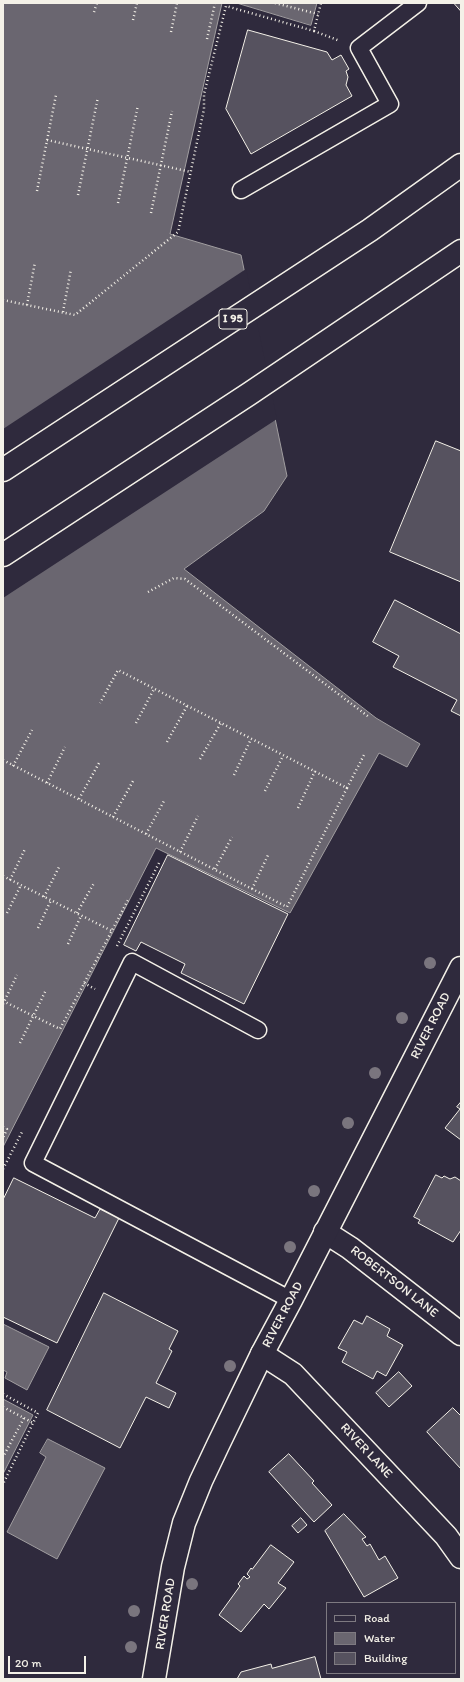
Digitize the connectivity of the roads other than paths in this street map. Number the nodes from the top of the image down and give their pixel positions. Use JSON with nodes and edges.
{"nodes":[{"id":1,"x":418,"y":3,"type":"edge"},
{"id":2,"x":461,"y":165,"type":"edge"},
{"id":3,"x":242,"y":190,"type":"dead end"},
{"id":4,"x":461,"y":252,"type":"edge"},
{"id":5,"x":3,"y":470,"type":"edge"},
{"id":6,"x":3,"y":555,"type":"edge"},
{"id":7,"x":461,"y":968,"type":"edge"},
{"id":8,"x":258,"y":1030,"type":"dead end"},
{"id":9,"x":325,"y":1232,"type":"junction"},
{"id":10,"x":291,"y":1300,"type":"junction"},
{"id":11,"x":461,"y":1334,"type":"edge"},
{"id":12,"x":262,"y":1354,"type":"junction"},
{"id":13,"x":461,"y":1557,"type":"edge"},
{"id":14,"x":154,"y":1679,"type":"edge"}],
"edges":[{"from":1,"to":3,"type":"lane"},
{"from":2,"to":5,"type":"main road","number":"I 95"},
{"from":4,"to":6,"type":"main road"},
{"from":7,"to":9,"type":"main road","name":"RIVER ROAD"},
{"from":8,"to":10,"type":"lane"},
{"from":9,"to":10,"type":"main road","name":"RIVER ROAD"},
{"from":9,"to":11,"type":"main road","name":"ROBERTSON LANE"},
{"from":10,"to":12,"type":"main road","name":"RIVER ROAD"},
{"from":12,"to":13,"type":"main road","name":"RIVER LANE"},
{"from":12,"to":14,"type":"main road","name":"RIVER ROAD"}]}
